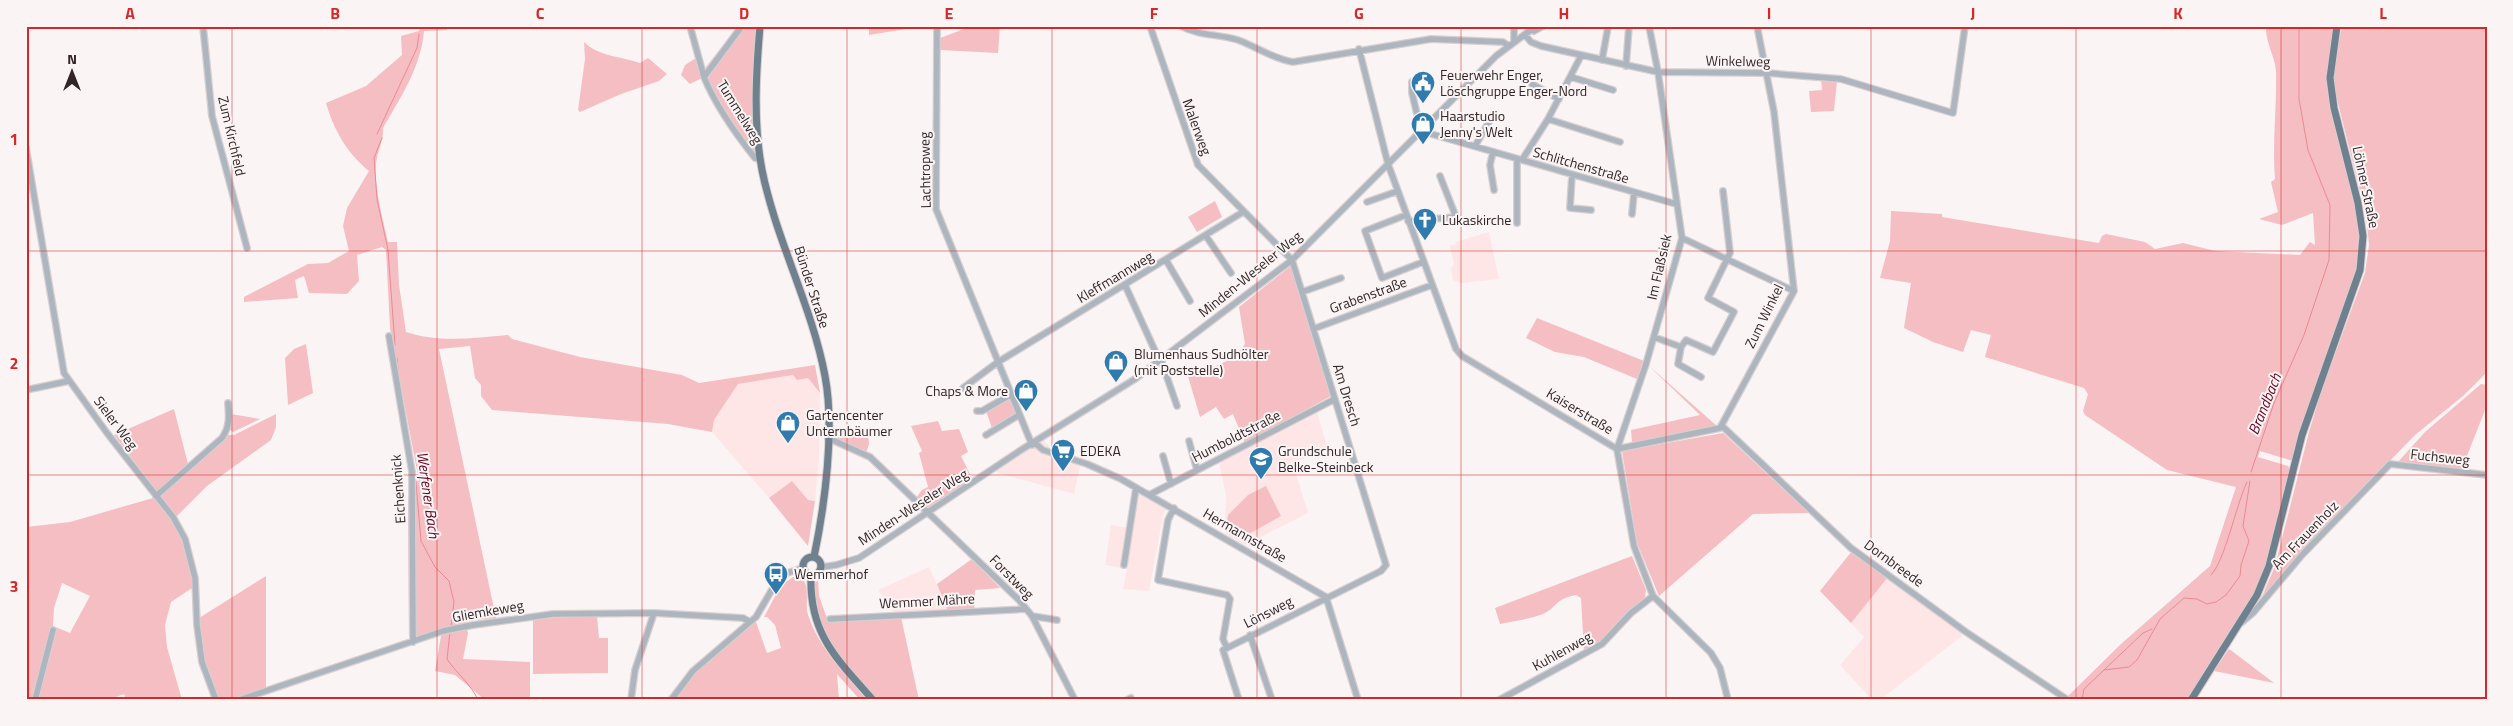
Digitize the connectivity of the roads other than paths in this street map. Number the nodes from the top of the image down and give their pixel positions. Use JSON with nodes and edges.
{"nodes":[{"id":1,"x":202,"y":26,"type":"edge"},
{"id":2,"x":690,"y":26,"type":"edge"},
{"id":3,"x":742,"y":26,"type":"edge"},
{"id":4,"x":760,"y":26,"type":"edge"},
{"id":5,"x":937,"y":26,"type":"edge"},
{"id":6,"x":1150,"y":26,"type":"edge"},
{"id":7,"x":1181,"y":26,"type":"edge"},
{"id":8,"x":1514,"y":26,"type":"edge"},
{"id":9,"x":1536,"y":26,"type":"edge"},
{"id":10,"x":1543,"y":26,"type":"edge"},
{"id":11,"x":1628,"y":26,"type":"edge"},
{"id":12,"x":1649,"y":26,"type":"edge"},
{"id":13,"x":1757,"y":26,"type":"edge"},
{"id":14,"x":1965,"y":26,"type":"edge"},
{"id":15,"x":2337,"y":26,"type":"edge"},
{"id":16,"x":1608,"y":27,"type":"edge"},
{"id":17,"x":1526,"y":34,"type":"junction"},
{"id":18,"x":1512,"y":44,"type":"junction"},
{"id":19,"x":1359,"y":49,"type":"junction"},
{"id":20,"x":1581,"y":56,"type":"junction"},
{"id":21,"x":1602,"y":60,"type":"junction"},
{"id":22,"x":1626,"y":66,"type":"junction"},
{"id":23,"x":1658,"y":72,"type":"junction"},
{"id":24,"x":1767,"y":73,"type":"junction"},
{"id":25,"x":704,"y":77,"type":"junction"},
{"id":26,"x":1571,"y":77,"type":"junction"},
{"id":27,"x":1412,"y":82,"type":"dead end"},
{"id":28,"x":1532,"y":84,"type":"dead end"},
{"id":29,"x":1613,"y":90,"type":"dead end"},
{"id":30,"x":1559,"y":99,"type":"junction"},
{"id":31,"x":1493,"y":115,"type":"dead end"},
{"id":32,"x":1548,"y":119,"type":"junction"},
{"id":33,"x":1422,"y":131,"type":"junction"},
{"id":34,"x":1620,"y":142,"type":"dead end"},
{"id":35,"x":1475,"y":146,"type":"junction"},
{"id":36,"x":26,"y":148,"type":"edge"},
{"id":37,"x":1493,"y":152,"type":"junction"},
{"id":38,"x":760,"y":159,"type":"junction"},
{"id":39,"x":1520,"y":160,"type":"junction"},
{"id":40,"x":1388,"y":164,"type":"junction"},
{"id":41,"x":1572,"y":175,"type":"junction"},
{"id":42,"x":1440,"y":176,"type":"dead end"},
{"id":43,"x":1494,"y":190,"type":"dead end"},
{"id":44,"x":1724,"y":190,"type":"dead end"},
{"id":45,"x":1398,"y":191,"type":"junction"},
{"id":46,"x":1634,"y":193,"type":"junction"},
{"id":47,"x":1367,"y":202,"type":"dead end"},
{"id":48,"x":1676,"y":204,"type":"junction"},
{"id":49,"x":1591,"y":210,"type":"dead end"},
{"id":50,"x":1243,"y":212,"type":"junction"},
{"id":51,"x":1632,"y":214,"type":"dead end"},
{"id":52,"x":1407,"y":218,"type":"junction"},
{"id":53,"x":1517,"y":223,"type":"dead end"},
{"id":54,"x":1206,"y":236,"type":"junction"},
{"id":55,"x":1682,"y":238,"type":"junction"},
{"id":56,"x":248,"y":248,"type":"dead end"},
{"id":57,"x":1166,"y":260,"type":"junction"},
{"id":58,"x":1292,"y":260,"type":"junction"},
{"id":59,"x":1729,"y":260,"type":"junction"},
{"id":60,"x":1424,"y":262,"type":"junction"},
{"id":61,"x":1231,"y":273,"type":"dead end"},
{"id":62,"x":1341,"y":278,"type":"dead end"},
{"id":63,"x":1125,"y":284,"type":"junction"},
{"id":64,"x":1432,"y":285,"type":"junction"},
{"id":65,"x":1794,"y":291,"type":"junction"},
{"id":66,"x":1302,"y":292,"type":"junction"},
{"id":67,"x":1190,"y":301,"type":"dead end"},
{"id":68,"x":1313,"y":328,"type":"junction"},
{"id":69,"x":389,"y":336,"type":"dead end"},
{"id":70,"x":1654,"y":337,"type":"junction"},
{"id":71,"x":1682,"y":347,"type":"junction"},
{"id":72,"x":1156,"y":353,"type":"dead end"},
{"id":73,"x":1161,"y":360,"type":"junction"},
{"id":74,"x":998,"y":362,"type":"junction"},
{"id":75,"x":1701,"y":377,"type":"dead end"},
{"id":76,"x":69,"y":381,"type":"junction"},
{"id":77,"x":963,"y":388,"type":"dead end"},
{"id":78,"x":26,"y":390,"type":"edge"},
{"id":79,"x":1010,"y":395,"type":"junction"},
{"id":80,"x":1335,"y":399,"type":"junction"},
{"id":81,"x":228,"y":404,"type":"dead end"},
{"id":82,"x":1177,"y":406,"type":"dead end"},
{"id":83,"x":976,"y":412,"type":"dead end"},
{"id":84,"x":1019,"y":415,"type":"junction"},
{"id":85,"x":1722,"y":426,"type":"junction"},
{"id":86,"x":986,"y":435,"type":"dead end"},
{"id":87,"x":828,"y":438,"type":"junction"},
{"id":88,"x":1041,"y":439,"type":"junction"},
{"id":89,"x":1189,"y":441,"type":"dead end"},
{"id":90,"x":1033,"y":444,"type":"junction"},
{"id":91,"x":1617,"y":449,"type":"junction"},
{"id":92,"x":1053,"y":453,"type":"junction"},
{"id":93,"x":1163,"y":456,"type":"dead end"},
{"id":94,"x":2390,"y":464,"type":"joint"},
{"id":95,"x":1197,"y":470,"type":"junction"},
{"id":96,"x":2487,"y":475,"type":"edge"},
{"id":97,"x":1171,"y":484,"type":"junction"},
{"id":98,"x":1136,"y":488,"type":"junction"},
{"id":99,"x":1149,"y":495,"type":"junction"},
{"id":100,"x":156,"y":496,"type":"junction"},
{"id":101,"x":1174,"y":508,"type":"junction"},
{"id":102,"x":928,"y":512,"type":"junction"},
{"id":103,"x":814,"y":557,"type":"junction"},
{"id":104,"x":1124,"y":565,"type":"dead end"},
{"id":105,"x":1386,"y":565,"type":"joint"},
{"id":106,"x":822,"y":567,"type":"junction"},
{"id":107,"x":803,"y":568,"type":"junction"},
{"id":108,"x":810,"y":576,"type":"junction"},
{"id":109,"x":1653,"y":596,"type":"junction"},
{"id":110,"x":1326,"y":597,"type":"junction"},
{"id":111,"x":1026,"y":609,"type":"junction"},
{"id":112,"x":654,"y":613,"type":"junction"},
{"id":113,"x":1032,"y":616,"type":"junction"},
{"id":114,"x":830,"y":619,"type":"dead end"},
{"id":115,"x":1058,"y":620,"type":"dead end"},
{"id":116,"x":750,"y":622,"type":"junction"},
{"id":117,"x":2239,"y":624,"type":"junction"},
{"id":118,"x":53,"y":630,"type":"dead end"},
{"id":119,"x":1250,"y":636,"type":"junction"},
{"id":120,"x":414,"y":642,"type":"junction"},
{"id":121,"x":1225,"y":649,"type":"junction"},
{"id":122,"x":35,"y":700,"type":"edge"},
{"id":123,"x":216,"y":700,"type":"edge"},
{"id":124,"x":239,"y":700,"type":"edge"},
{"id":125,"x":631,"y":700,"type":"edge"},
{"id":126,"x":671,"y":700,"type":"edge"},
{"id":127,"x":873,"y":700,"type":"edge"},
{"id":128,"x":1075,"y":700,"type":"edge"},
{"id":129,"x":1239,"y":700,"type":"edge"},
{"id":130,"x":1272,"y":700,"type":"edge"},
{"id":131,"x":1358,"y":700,"type":"edge"},
{"id":132,"x":1499,"y":700,"type":"edge"},
{"id":133,"x":1728,"y":700,"type":"edge"},
{"id":134,"x":2068,"y":700,"type":"edge"},
{"id":135,"x":2192,"y":700,"type":"edge"}],
"edges":[{"from":1,"to":56,"type":"street","name":"Zum Kirchfeld"},
{"from":2,"to":25,"type":"street"},
{"from":3,"to":25,"type":"street","name":"Tummelweg"},
{"from":4,"to":38,"type":"main road","name":"Bünder Straße"},
{"from":5,"to":74,"type":"street","name":"Lachtropweg"},
{"from":6,"to":50,"type":"street","name":"Malerweg"},
{"from":7,"to":19,"type":"street"},
{"from":8,"to":18,"type":"street"},
{"from":9,"to":17,"type":"street","name":"Minden-Weseler Weg"},
{"from":10,"to":17,"type":"street","name":"Minden-Weseler Weg"},
{"from":11,"to":22,"type":"street"},
{"from":12,"to":23,"type":"street","name":"Im Flaßsiek"},
{"from":13,"to":24,"type":"street","name":"Zum Winkel"},
{"from":14,"to":24,"type":"street","name":"Winkelweg"},
{"from":15,"to":117,"type":"main road","name":"Löhner Straße"},
{"from":16,"to":21,"type":"street"},
{"from":17,"to":18,"type":"street","name":"Minden-Weseler Weg"},
{"from":17,"to":20,"type":"street","name":"Winkelweg"},
{"from":18,"to":19,"type":"street"},
{"from":18,"to":33,"type":"street","name":"Minden-Weseler Weg"},
{"from":19,"to":40,"type":"street","name":"Kaiserstraße"},
{"from":20,"to":21,"type":"street","name":"Winkelweg"},
{"from":20,"to":26,"type":"street"},
{"from":21,"to":22,"type":"street","name":"Winkelweg"},
{"from":22,"to":23,"type":"street","name":"Winkelweg"},
{"from":23,"to":24,"type":"street","name":"Winkelweg"},
{"from":23,"to":48,"type":"street","name":"Im Flaßsiek"},
{"from":24,"to":65,"type":"street","name":"Zum Winkel"},
{"from":25,"to":38,"type":"street","name":"Tummelweg"},
{"from":26,"to":29,"type":"street"},
{"from":26,"to":30,"type":"street"},
{"from":27,"to":33,"type":"street"},
{"from":28,"to":30,"type":"street"},
{"from":30,"to":32,"type":"street"},
{"from":31,"to":35,"type":"street"},
{"from":32,"to":34,"type":"street"},
{"from":32,"to":39,"type":"street"},
{"from":33,"to":35,"type":"street","name":"Schlitchenstraße"},
{"from":33,"to":40,"type":"street","name":"Minden-Weseler Weg"},
{"from":35,"to":37,"type":"street","name":"Schlitchenstraße"},
{"from":36,"to":76,"type":"street","name":"Sieler Weg"},
{"from":37,"to":39,"type":"street","name":"Schlitchenstraße"},
{"from":37,"to":43,"type":"street"},
{"from":38,"to":87,"type":"main road","name":"Bünder Straße"},
{"from":39,"to":41,"type":"street","name":"Schlitchenstraße"},
{"from":39,"to":53,"type":"street"},
{"from":40,"to":45,"type":"street","name":"Kaiserstraße"},
{"from":40,"to":58,"type":"street","name":"Minden-Weseler Weg"},
{"from":41,"to":46,"type":"street","name":"Schlitchenstraße"},
{"from":41,"to":49,"type":"street"},
{"from":42,"to":52,"type":"street"},
{"from":44,"to":59,"type":"street"},
{"from":45,"to":47,"type":"street"},
{"from":45,"to":52,"type":"street","name":"Kaiserstraße"},
{"from":46,"to":48,"type":"street","name":"Schlitchenstraße"},
{"from":46,"to":51,"type":"street"},
{"from":48,"to":55,"type":"street","name":"Im Flaßsiek"},
{"from":50,"to":54,"type":"street","name":"Kleffmannweg"},
{"from":50,"to":58,"type":"street","name":"Malerweg"},
{"from":52,"to":60,"type":"street","name":"Kaiserstraße"},
{"from":52,"to":60,"type":"street"},
{"from":54,"to":57,"type":"street","name":"Kleffmannweg"},
{"from":54,"to":61,"type":"street"},
{"from":55,"to":59,"type":"street"},
{"from":55,"to":70,"type":"street","name":"Im Flaßsiek"},
{"from":57,"to":63,"type":"street","name":"Kleffmannweg"},
{"from":57,"to":67,"type":"street"},
{"from":58,"to":66,"type":"street","name":"Am Dresch"},
{"from":58,"to":73,"type":"street","name":"Minden-Weseler Weg"},
{"from":59,"to":65,"type":"street"},
{"from":59,"to":71,"type":"street"},
{"from":60,"to":64,"type":"street","name":"Kaiserstraße"},
{"from":62,"to":66,"type":"street"},
{"from":63,"to":72,"type":"street"},
{"from":63,"to":74,"type":"street","name":"Kleffmannweg"},
{"from":64,"to":68,"type":"street","name":"Grabenstraße"},
{"from":64,"to":91,"type":"street","name":"Kaiserstraße"},
{"from":65,"to":85,"type":"street","name":"Zum Winkel"},
{"from":66,"to":68,"type":"street","name":"Am Dresch"},
{"from":68,"to":80,"type":"street","name":"Am Dresch"},
{"from":69,"to":120,"type":"street","name":"Eichenknick"},
{"from":70,"to":71,"type":"street"},
{"from":70,"to":91,"type":"street","name":"Im Flaßsiek"},
{"from":71,"to":75,"type":"street"},
{"from":73,"to":82,"type":"street"},
{"from":73,"to":88,"type":"street","name":"Minden-Weseler Weg"},
{"from":74,"to":77,"type":"street"},
{"from":74,"to":79,"type":"street","name":"Lachtropweg"},
{"from":76,"to":78,"type":"street"},
{"from":76,"to":100,"type":"street","name":"Sieler Weg"},
{"from":79,"to":83,"type":"street"},
{"from":79,"to":84,"type":"street","name":"Lachtropweg"},
{"from":80,"to":95,"type":"street","name":"Humboldtstraße"},
{"from":80,"to":105,"type":"street","name":"Am Dresch"},
{"from":81,"to":100,"type":"street"},
{"from":84,"to":86,"type":"street"},
{"from":84,"to":90,"type":"street","name":"Lachtropweg"},
{"from":85,"to":91,"type":"street"},
{"from":85,"to":134,"type":"street","name":"Dornbreede"},
{"from":87,"to":102,"type":"street","name":"Forstweg"},
{"from":87,"to":103,"type":"main road","name":"Bünder Straße"},
{"from":88,"to":90,"type":"street","name":"Minden-Weseler Weg"},
{"from":88,"to":92,"type":"street"},
{"from":89,"to":95,"type":"street"},
{"from":90,"to":92,"type":"street","name":"Hermannstraße"},
{"from":90,"to":102,"type":"street","name":"Minden-Weseler Weg"},
{"from":91,"to":109,"type":"street","name":"Kaiserstraße"},
{"from":92,"to":98,"type":"street","name":"Hermannstraße"},
{"from":93,"to":97,"type":"street"},
{"from":94,"to":96,"type":"street","name":"Fuchsweg"},
{"from":94,"to":117,"type":"street","name":"Am Frauenholz"},
{"from":95,"to":97,"type":"street","name":"Humboldtstraße"},
{"from":97,"to":99,"type":"street","name":"Humboldtstraße"},
{"from":98,"to":99,"type":"street","name":"Hermannstraße"},
{"from":98,"to":104,"type":"street"},
{"from":99,"to":101,"type":"street","name":"Hermannstraße"},
{"from":100,"to":123,"type":"street","name":"Sieler Weg"},
{"from":101,"to":110,"type":"street","name":"Hermannstraße"},
{"from":101,"to":121,"type":"street"},
{"from":102,"to":106,"type":"street","name":"Minden-Weseler Weg"},
{"from":102,"to":111,"type":"street","name":"Forstweg"},
{"from":103,"to":106,"type":"main road"},
{"from":103,"to":107,"type":"main road"},
{"from":105,"to":110,"type":"street","name":"Lönsweg"},
{"from":106,"to":108,"type":"main road"},
{"from":107,"to":108,"type":"main road"},
{"from":107,"to":116,"type":"street"},
{"from":108,"to":127,"type":"main road"},
{"from":109,"to":132,"type":"street","name":"Kuhlenweg"},
{"from":109,"to":133,"type":"street","name":"Kaiserstraße"},
{"from":110,"to":119,"type":"street","name":"Lönsweg"},
{"from":110,"to":131,"type":"street"},
{"from":111,"to":113,"type":"street","name":"Forstweg"},
{"from":111,"to":114,"type":"street","name":"Wemmer Mähre"},
{"from":112,"to":116,"type":"street","name":"Gliemkeweg"},
{"from":112,"to":120,"type":"street","name":"Gliemkeweg"},
{"from":112,"to":125,"type":"street"},
{"from":113,"to":115,"type":"street"},
{"from":113,"to":128,"type":"street","name":"Forstweg"},
{"from":116,"to":126,"type":"street"},
{"from":117,"to":135,"type":"main road","name":"Löhner Straße"},
{"from":118,"to":122,"type":"street"},
{"from":119,"to":121,"type":"street","name":"Lönsweg"},
{"from":119,"to":130,"type":"street"},
{"from":120,"to":124,"type":"street","name":"Gliemkeweg"},
{"from":121,"to":129,"type":"street"}]}
